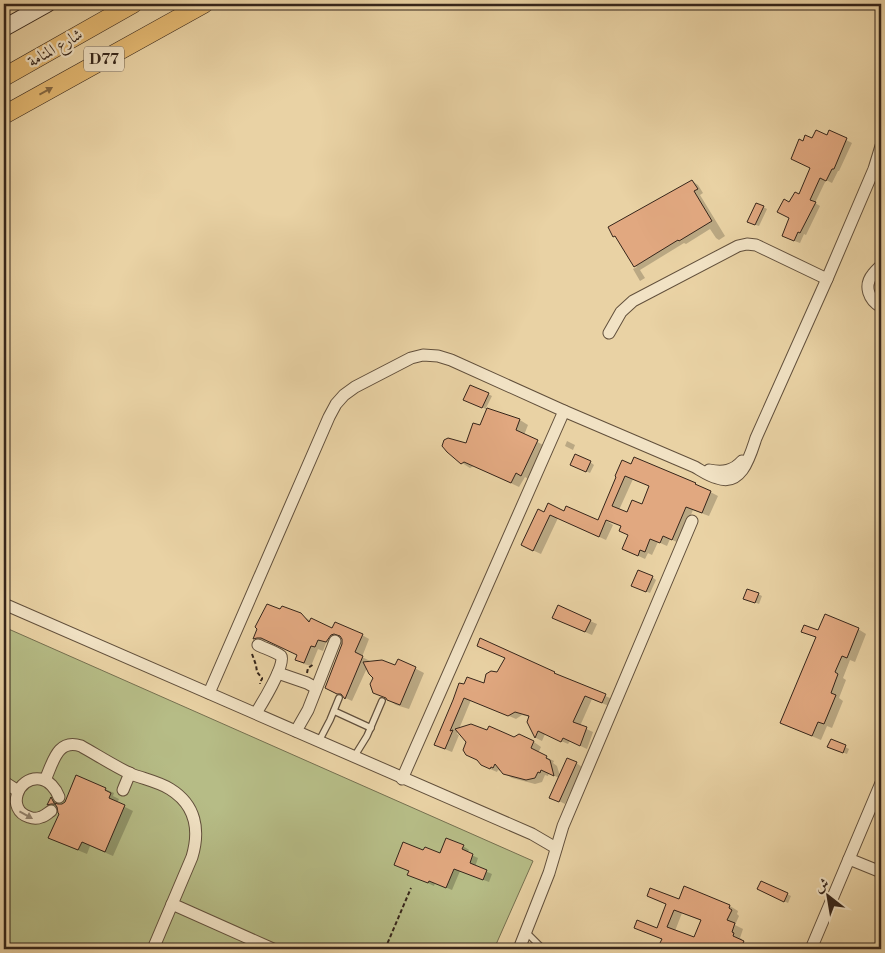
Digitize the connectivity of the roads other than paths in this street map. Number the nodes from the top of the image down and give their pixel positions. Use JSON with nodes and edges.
{"nodes":[{"id":1,"x":47,"y":4,"type":"edge"},
{"id":2,"x":132,"y":4,"type":"edge"},
{"id":3,"x":204,"y":4,"type":"edge"},
{"id":4,"x":4,"y":28,"type":"edge"},
{"id":5,"x":4,"y":77,"type":"edge"},
{"id":6,"x":4,"y":115,"type":"edge"},
{"id":7,"x":881,"y":146,"type":"edge"},
{"id":8,"x":881,"y":156,"type":"edge"},
{"id":9,"x":874,"y":168,"type":"junction"},
{"id":10,"x":881,"y":265,"type":"edge"},
{"id":11,"x":827,"y":279,"type":"junction"},
{"id":12,"x":881,"y":307,"type":"edge"},
{"id":13,"x":609,"y":333,"type":"dead end"},
{"id":14,"x":564,"y":411,"type":"junction"},
{"id":15,"x":692,"y":522,"type":"dead end"},
{"id":16,"x":4,"y":604,"type":"edge"},
{"id":17,"x":335,"y":641,"type":"dead end"},
{"id":18,"x":258,"y":645,"type":"road end"},
{"id":19,"x":278,"y":673,"type":"junction"},
{"id":20,"x":316,"y":688,"type":"junction"},
{"id":21,"x":209,"y":693,"type":"junction"},
{"id":22,"x":339,"y":698,"type":"dead end"},
{"id":23,"x":382,"y":701,"type":"dead end"},
{"id":24,"x":334,"y":711,"type":"junction"},
{"id":25,"x":256,"y":714,"type":"junction"},
{"id":26,"x":371,"y":728,"type":"junction"},
{"id":27,"x":296,"y":731,"type":"junction"},
{"id":28,"x":319,"y":741,"type":"junction"},
{"id":29,"x":354,"y":757,"type":"junction"},
{"id":30,"x":130,"y":773,"type":"junction"},
{"id":31,"x":402,"y":778,"type":"junction"},
{"id":32,"x":45,"y":780,"type":"junction"},
{"id":33,"x":4,"y":782,"type":"edge"},
{"id":34,"x":881,"y":783,"type":"edge"},
{"id":35,"x":123,"y":790,"type":"dead end"},
{"id":36,"x":18,"y":791,"type":"junction"},
{"id":37,"x":59,"y":797,"type":"dead end"},
{"id":38,"x":51,"y":810,"type":"dead end"},
{"id":39,"x":563,"y":826,"type":"junction"},
{"id":40,"x":532,"y":834,"type":"junction"},
{"id":41,"x":556,"y":848,"type":"junction"},
{"id":42,"x":849,"y":859,"type":"junction"},
{"id":43,"x":881,"y":872,"type":"edge"},
{"id":44,"x":172,"y":904,"type":"junction"},
{"id":45,"x":526,"y":932,"type":"junction"},
{"id":46,"x":153,"y":949,"type":"edge"},
{"id":47,"x":273,"y":949,"type":"edge"},
{"id":48,"x":519,"y":949,"type":"edge"},
{"id":49,"x":544,"y":949,"type":"edge"},
{"id":50,"x":812,"y":949,"type":"edge"}],
"edges":[{"from":1,"to":4,"type":"street"},
{"from":2,"to":5,"type":"main road","name":"شارع المنامة","number":"D77"},
{"from":6,"to":3,"type":"main road","name":"شارع المنامة","number":"D77","one_way":true},
{"from":7,"to":9,"type":"street"},
{"from":8,"to":9,"type":"street"},
{"from":9,"to":11,"type":"street"},
{"from":10,"to":12,"type":"street"},
{"from":11,"to":13,"type":"street"},
{"from":11,"to":14,"type":"street"},
{"from":14,"to":21,"type":"street"},
{"from":14,"to":31,"type":"street"},
{"from":15,"to":39,"type":"street"},
{"from":16,"to":21,"type":"street"},
{"from":17,"to":20,"type":"street"},
{"from":18,"to":19,"type":"street"},
{"from":19,"to":20,"type":"street"},
{"from":19,"to":25,"type":"street"},
{"from":20,"to":27,"type":"street"},
{"from":21,"to":25,"type":"street"},
{"from":22,"to":24,"type":"lane"},
{"from":23,"to":26,"type":"lane"},
{"from":24,"to":26,"type":"lane"},
{"from":24,"to":28,"type":"lane"},
{"from":25,"to":27,"type":"street"},
{"from":26,"to":29,"type":"lane"},
{"from":27,"to":28,"type":"street"},
{"from":28,"to":29,"type":"street"},
{"from":29,"to":31,"type":"street"},
{"from":30,"to":32,"type":"street"},
{"from":30,"to":35,"type":"street"},
{"from":30,"to":44,"type":"street"},
{"from":31,"to":40,"type":"street"},
{"from":32,"to":36,"type":"street"},
{"from":32,"to":37,"type":"street"},
{"from":33,"to":36,"type":"street"},
{"from":34,"to":42,"type":"street"},
{"from":36,"to":38,"type":"street","one_way":true},
{"from":39,"to":40,"type":"street"},
{"from":39,"to":41,"type":"street"},
{"from":40,"to":41,"type":"street"},
{"from":41,"to":45,"type":"street"},
{"from":42,"to":43,"type":"street"},
{"from":42,"to":50,"type":"street"},
{"from":44,"to":46,"type":"street"},
{"from":44,"to":47,"type":"street"},
{"from":45,"to":48,"type":"street"},
{"from":45,"to":49,"type":"lane"}]}
